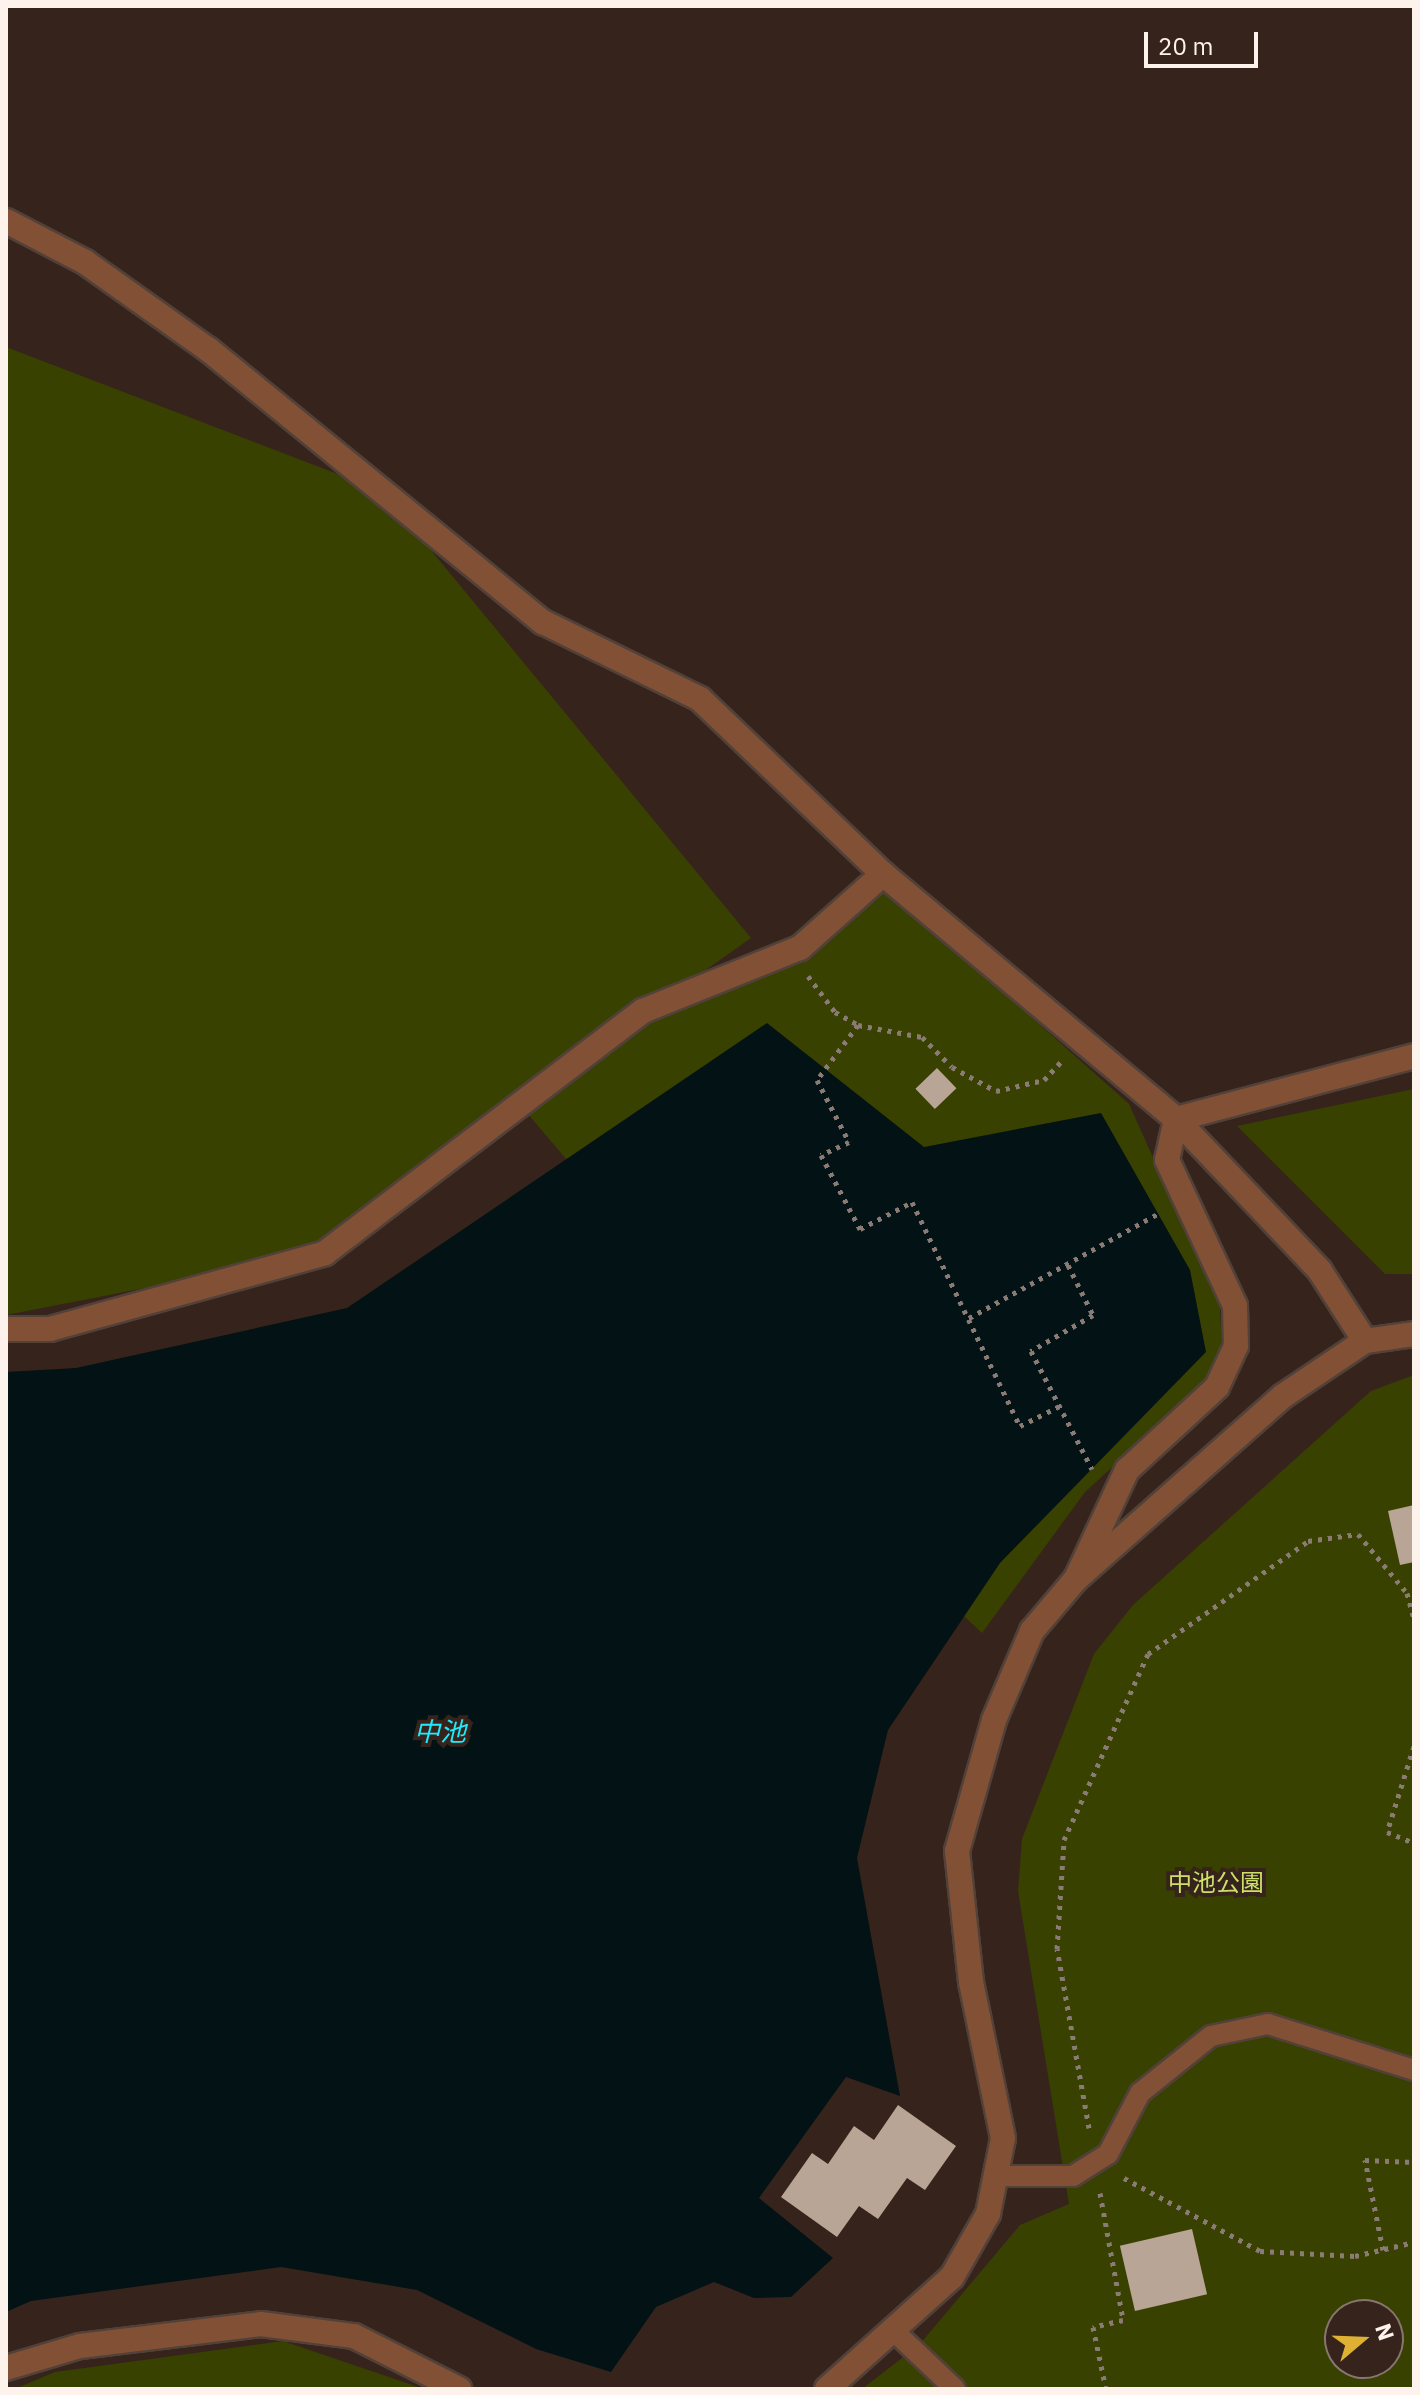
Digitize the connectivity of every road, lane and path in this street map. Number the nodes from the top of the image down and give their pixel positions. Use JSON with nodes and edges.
{"nodes":[{"id":1,"x":6,"y":221,"type":"edge"},
{"id":2,"x":883,"y":874,"type":"junction"},
{"id":3,"x":789,"y":953,"type":"junction"},
{"id":4,"x":858,"y":1025,"type":"junction"},
{"id":5,"x":1080,"y":1041,"type":"junction"},
{"id":6,"x":1414,"y":1056,"type":"edge"},
{"id":7,"x":1176,"y":1119,"type":"junction"},
{"id":8,"x":1158,"y":1214,"type":"dead end"},
{"id":9,"x":1068,"y":1265,"type":"junction"},
{"id":10,"x":969,"y":1318,"type":"junction"},
{"id":11,"x":6,"y":1329,"type":"edge"},
{"id":12,"x":1414,"y":1334,"type":"edge"},
{"id":13,"x":1365,"y":1341,"type":"junction"},
{"id":14,"x":1060,"y":1406,"type":"junction"},
{"id":15,"x":1091,"y":1467,"type":"dead end"},
{"id":16,"x":1076,"y":1579,"type":"junction"},
{"id":17,"x":1414,"y":1619,"type":"edge"},
{"id":18,"x":1414,"y":1746,"type":"edge"},
{"id":19,"x":1414,"y":1843,"type":"edge"},
{"id":20,"x":1414,"y":2070,"type":"edge"},
{"id":21,"x":1095,"y":2162,"type":"junction"},
{"id":22,"x":1414,"y":2162,"type":"edge"},
{"id":23,"x":997,"y":2176,"type":"junction"},
{"id":24,"x":1414,"y":2242,"type":"edge"},
{"id":25,"x":1383,"y":2250,"type":"junction"},
{"id":26,"x":896,"y":2333,"type":"junction"},
{"id":27,"x":6,"y":2368,"type":"edge"},
{"id":28,"x":459,"y":2389,"type":"edge"},
{"id":29,"x":827,"y":2389,"type":"edge"},
{"id":30,"x":955,"y":2389,"type":"edge"},
{"id":31,"x":1106,"y":2389,"type":"edge"}],
"edges":[{"from":1,"to":2,"type":"street"},
{"from":2,"to":3,"type":"street"},
{"from":2,"to":5,"type":"street"},
{"from":3,"to":4,"type":"path"},
{"from":3,"to":11,"type":"street"},
{"from":4,"to":5,"type":"path"},
{"from":4,"to":10,"type":"path"},
{"from":5,"to":7,"type":"street"},
{"from":6,"to":7,"type":"street"},
{"from":7,"to":13,"type":"street"},
{"from":7,"to":16,"type":"street"},
{"from":8,"to":9,"type":"path"},
{"from":9,"to":10,"type":"path"},
{"from":9,"to":14,"type":"path"},
{"from":10,"to":14,"type":"path"},
{"from":12,"to":13,"type":"street"},
{"from":13,"to":16,"type":"street"},
{"from":14,"to":15,"type":"path"},
{"from":16,"to":23,"type":"street"},
{"from":17,"to":21,"type":"path"},
{"from":18,"to":19,"type":"path"},
{"from":20,"to":21,"type":"lane"},
{"from":21,"to":23,"type":"lane"},
{"from":21,"to":25,"type":"path"},
{"from":21,"to":31,"type":"path"},
{"from":22,"to":25,"type":"path"},
{"from":23,"to":26,"type":"street"},
{"from":24,"to":25,"type":"path"},
{"from":26,"to":29,"type":"street"},
{"from":26,"to":30,"type":"lane"},
{"from":27,"to":28,"type":"street"}]}
